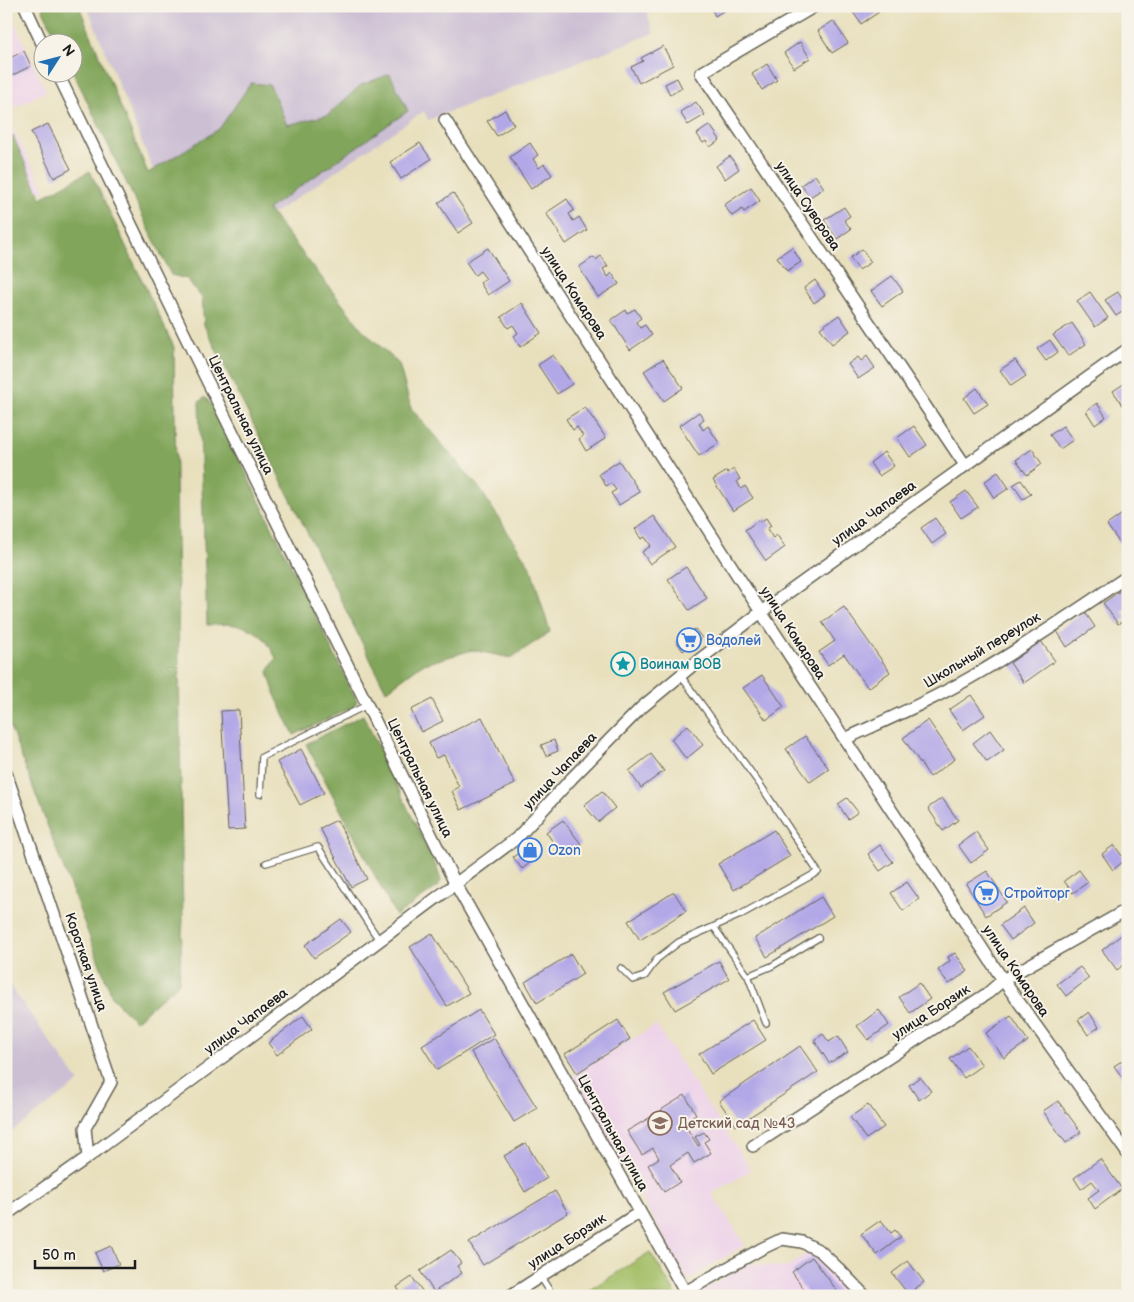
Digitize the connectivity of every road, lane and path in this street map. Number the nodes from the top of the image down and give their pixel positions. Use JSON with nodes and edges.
{"nodes":[{"id":1,"x":25,"y":6,"type":"edge"},
{"id":2,"x":815,"y":6,"type":"edge"},
{"id":3,"x":37,"y":32,"type":"edge"},
{"id":4,"x":62,"y":82,"type":"edge"},
{"id":5,"x":445,"y":120,"type":"dead end"},
{"id":6,"x":1128,"y":349,"type":"edge"},
{"id":7,"x":965,"y":465,"type":"junction"},
{"id":8,"x":1128,"y":576,"type":"edge"},
{"id":9,"x":761,"y":612,"type":"junction"},
{"id":10,"x":681,"y":676,"type":"junction"},
{"id":11,"x":367,"y":705,"type":"junction"},
{"id":12,"x":845,"y":739,"type":"junction"},
{"id":13,"x":6,"y":774,"type":"edge"},
{"id":14,"x":260,"y":794,"type":"dead end"},
{"id":15,"x":266,"y":863,"type":"dead end"},
{"id":16,"x":456,"y":883,"type":"junction"},
{"id":17,"x":1128,"y":910,"type":"edge"},
{"id":18,"x":714,"y":926,"type":"junction"},
{"id":19,"x":818,"y":938,"type":"dead end"},
{"id":20,"x":379,"y":940,"type":"junction"},
{"id":21,"x":621,"y":968,"type":"dead end"},
{"id":22,"x":748,"y":976,"type":"junction"},
{"id":23,"x":1003,"y":980,"type":"junction"},
{"id":24,"x":766,"y":1023,"type":"dead end"},
{"id":25,"x":753,"y":1146,"type":"dead end"},
{"id":26,"x":1128,"y":1154,"type":"edge"},
{"id":27,"x":88,"y":1157,"type":"junction"},
{"id":28,"x":640,"y":1212,"type":"junction"},
{"id":29,"x":9,"y":1214,"type":"edge"},
{"id":30,"x":540,"y":1276,"type":"junction"},
{"id":31,"x":686,"y":1294,"type":"edge"},
{"id":32,"x":510,"y":1296,"type":"edge"},
{"id":33,"x":552,"y":1296,"type":"edge"},
{"id":34,"x":865,"y":1296,"type":"edge"}],
"edges":[{"from":1,"to":3,"type":"street"},
{"from":2,"to":7,"type":"street","name":"улица Суворова"},
{"from":4,"to":11,"type":"street","name":"Центральная улица"},
{"from":5,"to":9,"type":"street","name":"улица Комарова"},
{"from":6,"to":7,"type":"street","name":"улица Чапаева"},
{"from":7,"to":9,"type":"street","name":"улица Чапаева"},
{"from":8,"to":12,"type":"street","name":"Школьный переулок"},
{"from":9,"to":10,"type":"street","name":"улица Чапаева"},
{"from":9,"to":12,"type":"street","name":"улица Комарова"},
{"from":10,"to":16,"type":"street","name":"улица Чапаева"},
{"from":10,"to":18,"type":"lane"},
{"from":11,"to":14,"type":"lane"},
{"from":11,"to":16,"type":"street","name":"Центральная улица"},
{"from":12,"to":23,"type":"street","name":"улица Комарова"},
{"from":13,"to":27,"type":"street","name":"Короткая улица"},
{"from":15,"to":20,"type":"lane"},
{"from":16,"to":20,"type":"street","name":"улица Чапаева"},
{"from":16,"to":28,"type":"street","name":"Центральная улица"},
{"from":17,"to":23,"type":"street","name":"улица Борзик"},
{"from":18,"to":21,"type":"lane"},
{"from":18,"to":22,"type":"lane"},
{"from":19,"to":22,"type":"lane"},
{"from":20,"to":27,"type":"street","name":"улица Чапаева"},
{"from":22,"to":24,"type":"lane"},
{"from":23,"to":25,"type":"street","name":"улица Борзик"},
{"from":23,"to":26,"type":"street","name":"улица Комарова"},
{"from":27,"to":29,"type":"street","name":"улица Чапаева"},
{"from":28,"to":30,"type":"street","name":"улица Борзик"},
{"from":28,"to":31,"type":"street","name":"Центральная улица"},
{"from":30,"to":32,"type":"street","name":"улица Борзик"},
{"from":30,"to":33,"type":"lane"},
{"from":31,"to":34,"type":"street","name":"Центральная улица"}]}
